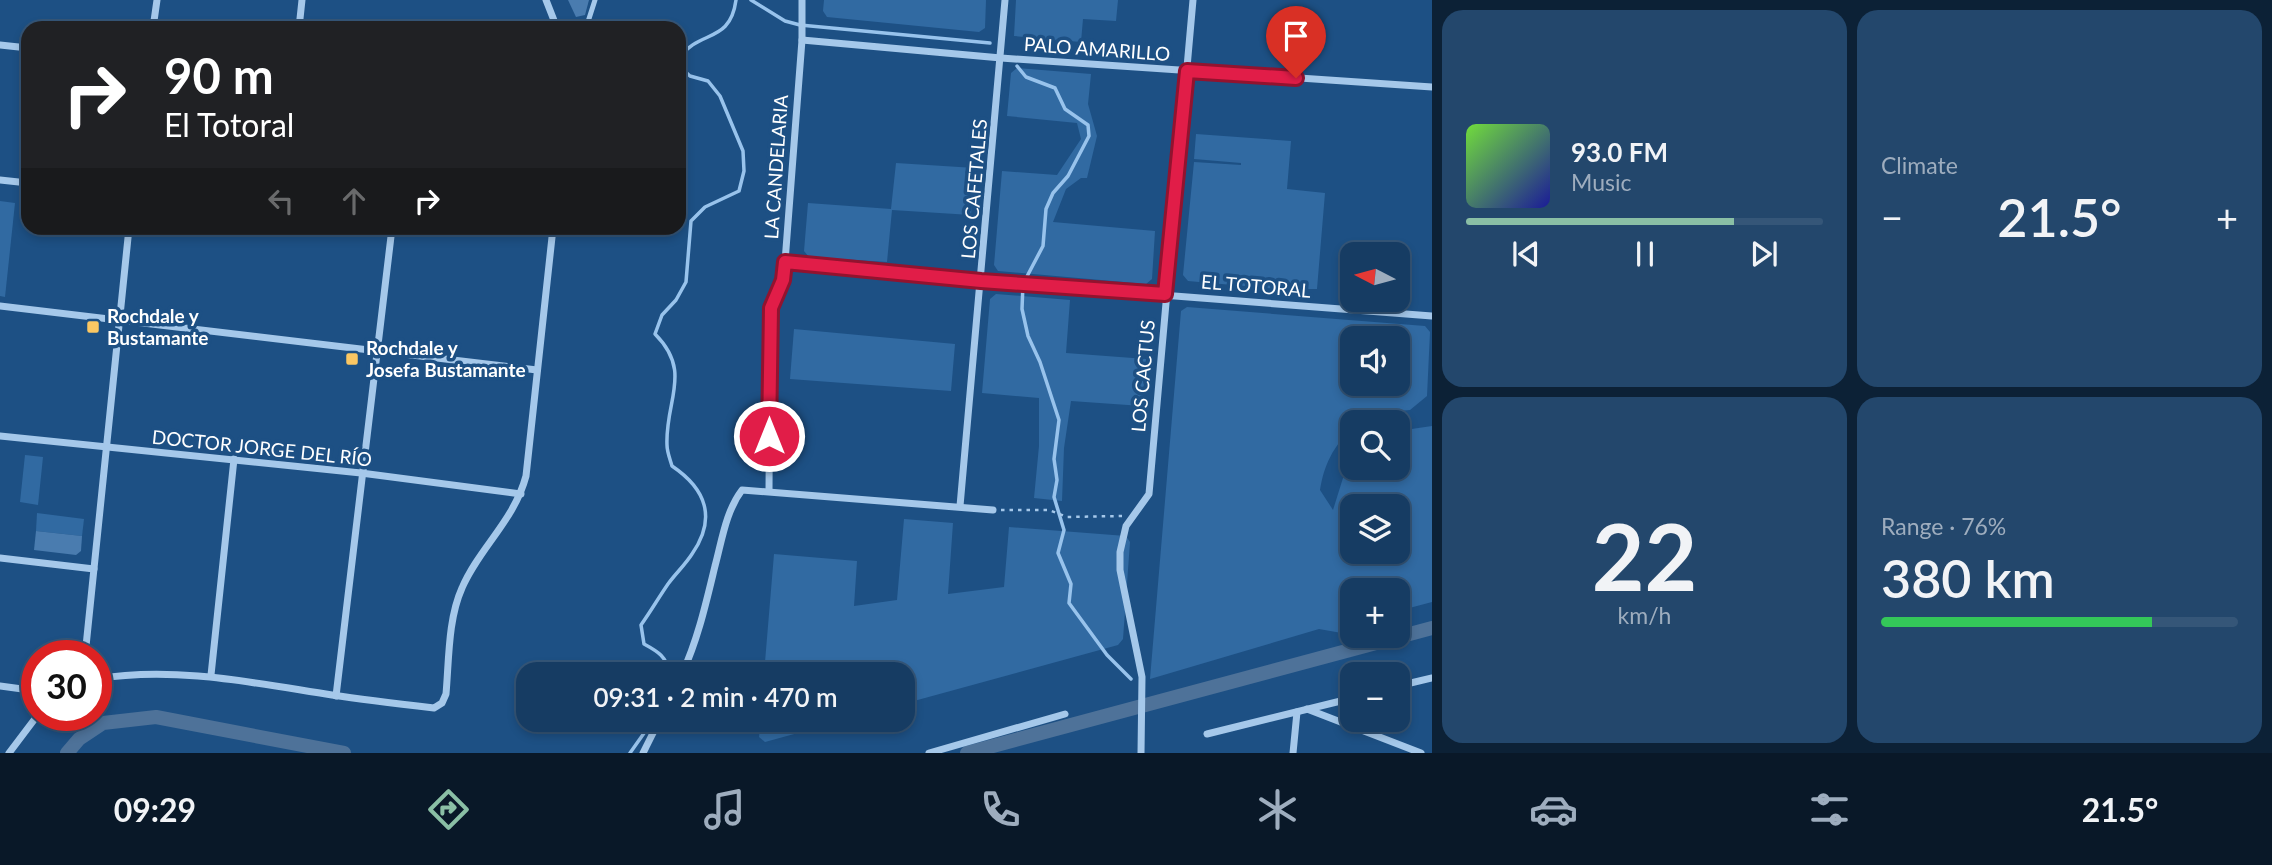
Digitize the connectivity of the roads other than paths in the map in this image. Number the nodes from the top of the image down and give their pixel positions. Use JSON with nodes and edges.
{"nodes":[{"id":1,"x":157,"y":0,"type":"edge"},
{"id":2,"x":302,"y":0,"type":"edge"},
{"id":3,"x":546,"y":0,"type":"edge"},
{"id":4,"x":595,"y":0,"type":"edge"},
{"id":5,"x":802,"y":0,"type":"edge"},
{"id":6,"x":1005,"y":0,"type":"edge"},
{"id":7,"x":1193,"y":0,"type":"edge"},
{"id":8,"x":154,"y":21,"type":"edge"},
{"id":9,"x":300,"y":21,"type":"edge"},
{"id":10,"x":555,"y":21,"type":"edge"},
{"id":11,"x":588,"y":21,"type":"edge"},
{"id":12,"x":802,"y":40,"type":"junction"},
{"id":13,"x":0,"y":45,"type":"edge"},
{"id":14,"x":21,"y":47,"type":"edge"},
{"id":15,"x":1001,"y":58,"type":"junction"},
{"id":16,"x":1187,"y":71,"type":"junction"},
{"id":17,"x":1432,"y":87,"type":"edge"},
{"id":18,"x":0,"y":180,"type":"edge"},
{"id":19,"x":21,"y":182,"type":"edge"},
{"id":20,"x":128,"y":235,"type":"edge"},
{"id":21,"x":391,"y":235,"type":"edge"},
{"id":22,"x":552,"y":235,"type":"edge"},
{"id":23,"x":785,"y":262,"type":"junction"},
{"id":24,"x":981,"y":281,"type":"junction"},
{"id":25,"x":1165,"y":294,"type":"junction"},
{"id":26,"x":0,"y":306,"type":"edge"},
{"id":27,"x":1432,"y":316,"type":"edge"},
{"id":28,"x":119,"y":320,"type":"junction"},
{"id":29,"x":377,"y":352,"type":"junction"},
{"id":30,"x":537,"y":370,"type":"junction"},
{"id":31,"x":0,"y":436,"type":"edge"},
{"id":32,"x":107,"y":448,"type":"junction"},
{"id":33,"x":234,"y":459,"type":"junction"},
{"id":34,"x":361,"y":473,"type":"junction"},
{"id":35,"x":769,"y":491,"type":"junction"},
{"id":36,"x":521,"y":494,"type":"junction"},
{"id":37,"x":960,"y":506,"type":"junction"},
{"id":38,"x":993,"y":509,"type":"road end"},
{"id":39,"x":0,"y":558,"type":"edge"},
{"id":40,"x":94,"y":569,"type":"junction"},
{"id":41,"x":87,"y":640,"type":"edge"},
{"id":42,"x":688,"y":662,"type":"edge"},
{"id":43,"x":211,"y":676,"type":"junction"},
{"id":44,"x":112,"y":677,"type":"edge"},
{"id":45,"x":1432,"y":678,"type":"edge"},
{"id":46,"x":1410,"y":683,"type":"edge"},
{"id":47,"x":0,"y":687,"type":"edge"},
{"id":48,"x":21,"y":689,"type":"edge"},
{"id":49,"x":336,"y":696,"type":"junction"},
{"id":50,"x":1340,"y":701,"type":"edge"},
{"id":51,"x":1307,"y":709,"type":"junction"},
{"id":52,"x":1297,"y":712,"type":"junction"},
{"id":53,"x":1065,"y":714,"type":"dead end"},
{"id":54,"x":26,"y":731,"type":"edge"},
{"id":55,"x":654,"y":732,"type":"edge"},
{"id":56,"x":1208,"y":734,"type":"dead end"},
{"id":57,"x":9,"y":753,"type":"edge"},
{"id":58,"x":643,"y":753,"type":"edge"},
{"id":59,"x":929,"y":753,"type":"edge"},
{"id":60,"x":1141,"y":753,"type":"edge"},
{"id":61,"x":1293,"y":753,"type":"edge"},
{"id":62,"x":1421,"y":753,"type":"edge"}],
"edges":[{"from":1,"to":8,"type":"street"},
{"from":2,"to":9,"type":"street"},
{"from":3,"to":10,"type":"street"},
{"from":4,"to":11,"type":"lane"},
{"from":5,"to":12,"type":"street","name":"LA CANDELARIA"},
{"from":6,"to":15,"type":"street","name":"LOS CAFETALES"},
{"from":7,"to":16,"type":"street","name":"LOS CACTUS"},
{"from":12,"to":15,"type":"street","name":"PALO AMARILLO"},
{"from":12,"to":23,"type":"street","name":"LA CANDELARIA"},
{"from":13,"to":14,"type":"street"},
{"from":15,"to":16,"type":"street","name":"PALO AMARILLO"},
{"from":15,"to":24,"type":"street","name":"LOS CAFETALES"},
{"from":16,"to":17,"type":"street","name":"PALO AMARILLO"},
{"from":16,"to":25,"type":"street","name":"LOS CACTUS"},
{"from":18,"to":19,"type":"street"},
{"from":20,"to":28,"type":"street"},
{"from":21,"to":29,"type":"street"},
{"from":22,"to":30,"type":"street"},
{"from":23,"to":24,"type":"street","name":"EL TOTORAL"},
{"from":23,"to":35,"type":"street","name":"LA CANDELARIA"},
{"from":24,"to":25,"type":"street","name":"EL TOTORAL"},
{"from":24,"to":37,"type":"street","name":"LOS CAFETALES"},
{"from":25,"to":27,"type":"street","name":"EL TOTORAL"},
{"from":25,"to":60,"type":"street","name":"LOS CACTUS"},
{"from":26,"to":28,"type":"street"},
{"from":28,"to":29,"type":"street"},
{"from":28,"to":32,"type":"street"},
{"from":29,"to":30,"type":"street"},
{"from":29,"to":34,"type":"street"},
{"from":30,"to":36,"type":"street"},
{"from":31,"to":32,"type":"street","name":"DOCTOR JORGE DEL RÍO"},
{"from":32,"to":33,"type":"street","name":"DOCTOR JORGE DEL RÍO"},
{"from":32,"to":40,"type":"street"},
{"from":33,"to":34,"type":"street","name":"DOCTOR JORGE DEL RÍO"},
{"from":33,"to":43,"type":"street"},
{"from":34,"to":36,"type":"street","name":"DOCTOR JORGE DEL RÍO"},
{"from":34,"to":49,"type":"street"},
{"from":35,"to":37,"type":"street"},
{"from":35,"to":42,"type":"street"},
{"from":36,"to":49,"type":"street"},
{"from":37,"to":38,"type":"street"},
{"from":39,"to":40,"type":"street"},
{"from":40,"to":41,"type":"street"},
{"from":43,"to":44,"type":"street"},
{"from":43,"to":49,"type":"street"},
{"from":45,"to":46,"type":"street"},
{"from":47,"to":48,"type":"street"},
{"from":50,"to":51,"type":"street"},
{"from":51,"to":52,"type":"street"},
{"from":51,"to":62,"type":"street"},
{"from":52,"to":56,"type":"street"},
{"from":52,"to":61,"type":"street"},
{"from":53,"to":59,"type":"street"},
{"from":54,"to":57,"type":"street"},
{"from":55,"to":58,"type":"street"}]}
